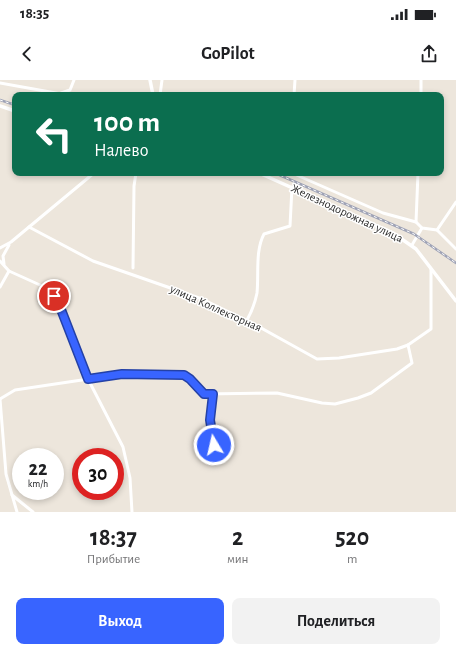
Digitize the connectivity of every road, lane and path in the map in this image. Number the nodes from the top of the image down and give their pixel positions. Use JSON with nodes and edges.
{"nodes":[{"id":1,"x":8,"y":80,"type":"edge"},
{"id":2,"x":74,"y":80,"type":"edge"},
{"id":3,"x":150,"y":80,"type":"edge"},
{"id":4,"x":162,"y":80,"type":"edge"},
{"id":5,"x":295,"y":80,"type":"edge"},
{"id":6,"x":422,"y":80,"type":"edge"},
{"id":7,"x":0,"y":83,"type":"edge"},
{"id":8,"x":6,"y":85,"type":"junction"},
{"id":9,"x":51,"y":92,"type":"edge"},
{"id":10,"x":65,"y":92,"type":"edge"},
{"id":11,"x":152,"y":92,"type":"edge"},
{"id":12,"x":160,"y":92,"type":"edge"},
{"id":13,"x":294,"y":92,"type":"edge"},
{"id":14,"x":421,"y":92,"type":"edge"},
{"id":15,"x":0,"y":106,"type":"edge"},
{"id":16,"x":12,"y":110,"type":"edge"},
{"id":17,"x":90,"y":176,"type":"edge"},
{"id":18,"x":136,"y":176,"type":"edge"},
{"id":19,"x":266,"y":176,"type":"edge"},
{"id":20,"x":304,"y":176,"type":"edge"},
{"id":21,"x":418,"y":176,"type":"edge"},
{"id":22,"x":292,"y":187,"type":"junction"},
{"id":23,"x":456,"y":202,"type":"edge"},
{"id":24,"x":416,"y":222,"type":"junction"},
{"id":25,"x":29,"y":227,"type":"junction"},
{"id":26,"x":422,"y":228,"type":"junction"},
{"id":27,"x":437,"y":230,"type":"junction"},
{"id":28,"x":11,"y":242,"type":"junction"},
{"id":29,"x":412,"y":245,"type":"junction"},
{"id":30,"x":0,"y":248,"type":"edge"},
{"id":31,"x":456,"y":249,"type":"edge"},
{"id":32,"x":0,"y":261,"type":"edge"},
{"id":33,"x":4,"y":264,"type":"junction"},
{"id":34,"x":133,"y":268,"type":"dead end"},
{"id":35,"x":431,"y":269,"type":"junction"},
{"id":36,"x":9,"y":271,"type":"junction"},
{"id":37,"x":0,"y":286,"type":"edge"},
{"id":38,"x":456,"y":302,"type":"edge"},
{"id":39,"x":247,"y":320,"type":"junction"},
{"id":40,"x":408,"y":345,"type":"junction"},
{"id":41,"x":88,"y":379,"type":"junction"},
{"id":42,"x":213,"y":394,"type":"junction"},
{"id":43,"x":0,"y":399,"type":"edge"},
{"id":44,"x":214,"y":445,"type":"dead end"},
{"id":45,"x":12,"y":495,"type":"edge"},
{"id":46,"x":13,"y":500,"type":"edge"},
{"id":47,"x":18,"y":500,"type":"edge"},
{"id":48,"x":17,"y":512,"type":"edge"},
{"id":49,"x":33,"y":512,"type":"edge"},
{"id":50,"x":132,"y":512,"type":"edge"}],
"edges":[{"from":1,"to":8,"type":"street"},
{"from":2,"to":10,"type":"street"},
{"from":3,"to":11,"type":"street"},
{"from":4,"to":12,"type":"street"},
{"from":5,"to":13,"type":"street"},
{"from":6,"to":14,"type":"street"},
{"from":7,"to":8,"type":"street"},
{"from":8,"to":9,"type":"street"},
{"from":15,"to":16,"type":"street"},
{"from":17,"to":25,"type":"street"},
{"from":18,"to":34,"type":"street"},
{"from":19,"to":22,"type":"street","name":"Железнодорожная улица"},
{"from":20,"to":24,"type":"street"},
{"from":21,"to":24,"type":"street"},
{"from":22,"to":29,"type":"street","name":"Железнодорожная улица"},
{"from":22,"to":39,"type":"street"},
{"from":23,"to":27,"type":"street"},
{"from":24,"to":26,"type":"street"},
{"from":25,"to":28,"type":"street"},
{"from":25,"to":39,"type":"street","name":"улица Коллекторная"},
{"from":26,"to":27,"type":"street"},
{"from":26,"to":29,"type":"street"},
{"from":27,"to":31,"type":"street"},
{"from":28,"to":30,"type":"street"},
{"from":28,"to":33,"type":"street"},
{"from":29,"to":35,"type":"street","name":"Железнодорожная улица"},
{"from":32,"to":33,"type":"street"},
{"from":33,"to":36,"type":"street"},
{"from":35,"to":38,"type":"street","name":"Железнодорожная улица"},
{"from":35,"to":40,"type":"street","name":"улица Коллекторная"},
{"from":36,"to":37,"type":"street"},
{"from":36,"to":41,"type":"street"},
{"from":39,"to":40,"type":"street","name":"улица Коллекторная"},
{"from":40,"to":42,"type":"street"},
{"from":41,"to":42,"type":"street"},
{"from":41,"to":43,"type":"street"},
{"from":41,"to":50,"type":"street"},
{"from":42,"to":44,"type":"street"},
{"from":43,"to":45,"type":"street"},
{"from":46,"to":48,"type":"street"},
{"from":47,"to":49,"type":"street"}]}
